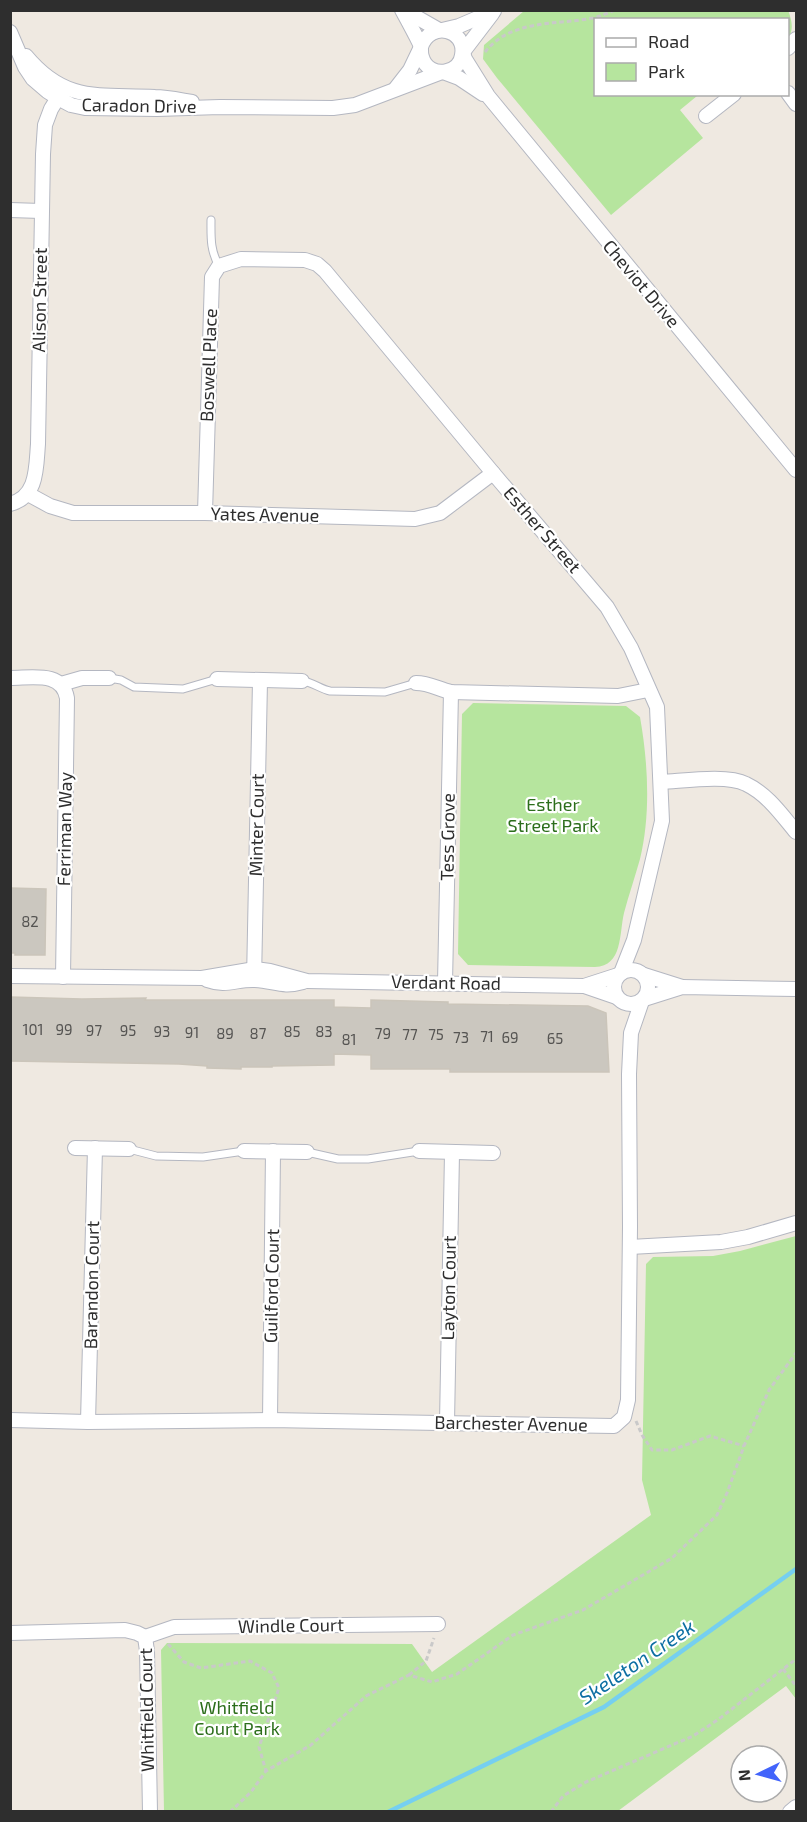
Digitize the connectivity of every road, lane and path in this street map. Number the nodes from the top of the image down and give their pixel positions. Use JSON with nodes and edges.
{"nodes":[{"id":1,"x":403,"y":10,"type":"edge"},
{"id":2,"x":615,"y":10,"type":"edge"},
{"id":3,"x":495,"y":11,"type":"edge"},
{"id":4,"x":594,"y":18,"type":"edge"},
{"id":5,"x":595,"y":18,"type":"edge"},
{"id":6,"x":439,"y":30,"type":"junction"},
{"id":7,"x":13,"y":38,"type":"edge"},
{"id":8,"x":421,"y":47,"type":"junction"},
{"id":9,"x":463,"y":52,"type":"junction"},
{"id":10,"x":485,"y":52,"type":"dead end"},
{"id":11,"x":443,"y":72,"type":"junction"},
{"id":12,"x":392,"y":92,"type":"junction"},
{"id":13,"x":61,"y":93,"type":"junction"},
{"id":14,"x":488,"y":96,"type":"junction"},
{"id":15,"x":731,"y":96,"type":"edge"},
{"id":16,"x":706,"y":116,"type":"dead end"},
{"id":17,"x":10,"y":210,"type":"edge"},
{"id":18,"x":41,"y":211,"type":"junction"},
{"id":19,"x":211,"y":220,"type":"dead end"},
{"id":20,"x":219,"y":266,"type":"junction"},
{"id":21,"x":796,"y":470,"type":"edge"},
{"id":22,"x":493,"y":473,"type":"junction"},
{"id":23,"x":28,"y":494,"type":"junction"},
{"id":24,"x":10,"y":504,"type":"edge"},
{"id":25,"x":205,"y":513,"type":"junction"},
{"id":26,"x":10,"y":678,"type":"edge"},
{"id":27,"x":109,"y":678,"type":"joint"},
{"id":28,"x":218,"y":680,"type":"joint"},
{"id":29,"x":260,"y":681,"type":"junction"},
{"id":30,"x":302,"y":681,"type":"joint"},
{"id":31,"x":416,"y":683,"type":"joint"},
{"id":32,"x":61,"y":684,"type":"junction"},
{"id":33,"x":648,"y":690,"type":"junction"},
{"id":34,"x":451,"y":692,"type":"junction"},
{"id":35,"x":662,"y":782,"type":"junction"},
{"id":36,"x":796,"y":831,"type":"edge"},
{"id":37,"x":634,"y":940,"type":"junction"},
{"id":38,"x":620,"y":974,"type":"junction"},
{"id":39,"x":642,"y":974,"type":"junction"},
{"id":40,"x":255,"y":975,"type":"junction"},
{"id":41,"x":10,"y":976,"type":"edge"},
{"id":42,"x":63,"y":976,"type":"junction"},
{"id":43,"x":445,"y":983,"type":"junction"},
{"id":44,"x":584,"y":986,"type":"junction"},
{"id":45,"x":682,"y":987,"type":"junction"},
{"id":46,"x":796,"y":989,"type":"edge"},
{"id":47,"x":618,"y":999,"type":"junction"},
{"id":48,"x":643,"y":1000,"type":"junction"},
{"id":49,"x":631,"y":1033,"type":"junction"},
{"id":50,"x":75,"y":1148,"type":"dead end"},
{"id":51,"x":95,"y":1148,"type":"junction"},
{"id":52,"x":129,"y":1149,"type":"joint"},
{"id":53,"x":244,"y":1151,"type":"joint"},
{"id":54,"x":273,"y":1151,"type":"junction"},
{"id":55,"x":419,"y":1151,"type":"joint"},
{"id":56,"x":306,"y":1152,"type":"joint"},
{"id":57,"x":452,"y":1153,"type":"junction"},
{"id":58,"x":492,"y":1153,"type":"dead end"},
{"id":59,"x":796,"y":1223,"type":"edge"},
{"id":60,"x":630,"y":1247,"type":"junction"},
{"id":61,"x":796,"y":1353,"type":"edge"},
{"id":62,"x":625,"y":1413,"type":"junction"},
{"id":63,"x":10,"y":1420,"type":"edge"},
{"id":64,"x":270,"y":1420,"type":"junction"},
{"id":65,"x":88,"y":1422,"type":"junction"},
{"id":66,"x":447,"y":1423,"type":"junction"},
{"id":67,"x":744,"y":1446,"type":"junction"},
{"id":68,"x":438,"y":1624,"type":"joint"},
{"id":69,"x":159,"y":1632,"type":"junction"},
{"id":70,"x":10,"y":1634,"type":"edge"},
{"id":71,"x":145,"y":1637,"type":"junction"},
{"id":72,"x":796,"y":1659,"type":"edge"},
{"id":73,"x":783,"y":1669,"type":"junction"},
{"id":74,"x":409,"y":1675,"type":"junction"},
{"id":75,"x":796,"y":1686,"type":"edge"},
{"id":76,"x":266,"y":1771,"type":"junction"},
{"id":77,"x":796,"y":1807,"type":"edge"},
{"id":78,"x":150,"y":1812,"type":"edge"},
{"id":79,"x":230,"y":1812,"type":"edge"},
{"id":80,"x":551,"y":1812,"type":"edge"},
{"id":81,"x":790,"y":1812,"type":"edge"}],
"edges":[{"from":1,"to":6,"type":"street"},
{"from":1,"to":8,"type":"street"},
{"from":2,"to":5,"type":"path"},
{"from":3,"to":6,"type":"street"},
{"from":3,"to":9,"type":"street"},
{"from":4,"to":10,"type":"path"},
{"from":6,"to":8,"type":"street"},
{"from":6,"to":9,"type":"street"},
{"from":7,"to":13,"type":"street","name":"Caradon Drive"},
{"from":8,"to":11,"type":"street"},
{"from":8,"to":12,"type":"street"},
{"from":9,"to":11,"type":"street"},
{"from":9,"to":14,"type":"street","name":"Cheviot Drive"},
{"from":11,"to":12,"type":"street","name":"Caradon Drive"},
{"from":11,"to":14,"type":"street","name":"Cheviot Drive"},
{"from":12,"to":13,"type":"street","name":"Caradon Drive"},
{"from":13,"to":18,"type":"street","name":"Alison Street"},
{"from":14,"to":21,"type":"street","name":"Cheviot Drive"},
{"from":15,"to":16,"type":"street"},
{"from":17,"to":18,"type":"street"},
{"from":18,"to":23,"type":"street","name":"Alison Street"},
{"from":19,"to":20,"type":"lane"},
{"from":20,"to":22,"type":"street","name":"Esther Street"},
{"from":20,"to":25,"type":"street","name":"Boswell Place"},
{"from":22,"to":25,"type":"street","name":"Yates Avenue"},
{"from":22,"to":33,"type":"street","name":"Esther Street"},
{"from":23,"to":24,"type":"street"},
{"from":23,"to":25,"type":"street","name":"Yates Avenue"},
{"from":26,"to":32,"type":"street"},
{"from":27,"to":28,"type":"lane"},
{"from":27,"to":32,"type":"street"},
{"from":28,"to":29,"type":"street"},
{"from":29,"to":30,"type":"street"},
{"from":29,"to":40,"type":"street","name":"Minter Court"},
{"from":30,"to":31,"type":"lane"},
{"from":31,"to":34,"type":"street"},
{"from":32,"to":42,"type":"street","name":"Ferriman Way"},
{"from":33,"to":34,"type":"street"},
{"from":33,"to":35,"type":"street","name":"Esther Street"},
{"from":34,"to":43,"type":"street","name":"Tess Grove"},
{"from":35,"to":36,"type":"street"},
{"from":35,"to":37,"type":"street","name":"Esther Street"},
{"from":37,"to":38,"type":"street","name":"Esther Street"},
{"from":37,"to":39,"type":"street","name":"Esther Street"},
{"from":38,"to":39,"type":"street"},
{"from":38,"to":44,"type":"street","name":"Verdant Road"},
{"from":38,"to":47,"type":"street"},
{"from":39,"to":45,"type":"street"},
{"from":39,"to":48,"type":"street"},
{"from":40,"to":42,"type":"street","name":"Verdant Road"},
{"from":40,"to":43,"type":"street","name":"Verdant Road"},
{"from":41,"to":42,"type":"street","name":"Verdant Road"},
{"from":43,"to":44,"type":"street","name":"Verdant Road"},
{"from":44,"to":47,"type":"street","name":"Verdant Road"},
{"from":45,"to":46,"type":"street"},
{"from":45,"to":48,"type":"street"},
{"from":47,"to":48,"type":"street"},
{"from":47,"to":49,"type":"street"},
{"from":48,"to":49,"type":"street"},
{"from":49,"to":60,"type":"street"},
{"from":50,"to":51,"type":"street"},
{"from":51,"to":52,"type":"street"},
{"from":51,"to":65,"type":"street","name":"Barandon Court"},
{"from":52,"to":53,"type":"lane"},
{"from":53,"to":54,"type":"street"},
{"from":54,"to":56,"type":"street"},
{"from":54,"to":64,"type":"street","name":"Guilford Court"},
{"from":55,"to":56,"type":"lane"},
{"from":55,"to":57,"type":"street"},
{"from":57,"to":58,"type":"street"},
{"from":57,"to":66,"type":"street","name":"Layton Court"},
{"from":59,"to":60,"type":"street"},
{"from":60,"to":62,"type":"street"},
{"from":61,"to":67,"type":"path"},
{"from":62,"to":66,"type":"street","name":"Barchester Avenue"},
{"from":62,"to":67,"type":"path"},
{"from":63,"to":65,"type":"street","name":"Barchester Avenue"},
{"from":64,"to":65,"type":"street","name":"Barchester Avenue"},
{"from":64,"to":66,"type":"street","name":"Barchester Avenue"},
{"from":67,"to":74,"type":"path"},
{"from":68,"to":69,"type":"street","name":"Windle Court"},
{"from":68,"to":74,"type":"path"},
{"from":69,"to":71,"type":"street","name":"Windle Court"},
{"from":69,"to":76,"type":"path"},
{"from":70,"to":71,"type":"street","name":"Whitfield Court"},
{"from":71,"to":78,"type":"street","name":"Whitfield Court"},
{"from":72,"to":73,"type":"path"},
{"from":73,"to":75,"type":"path"},
{"from":73,"to":80,"type":"path"},
{"from":74,"to":76,"type":"path"},
{"from":76,"to":79,"type":"path"},
{"from":77,"to":81,"type":"street"}]}
